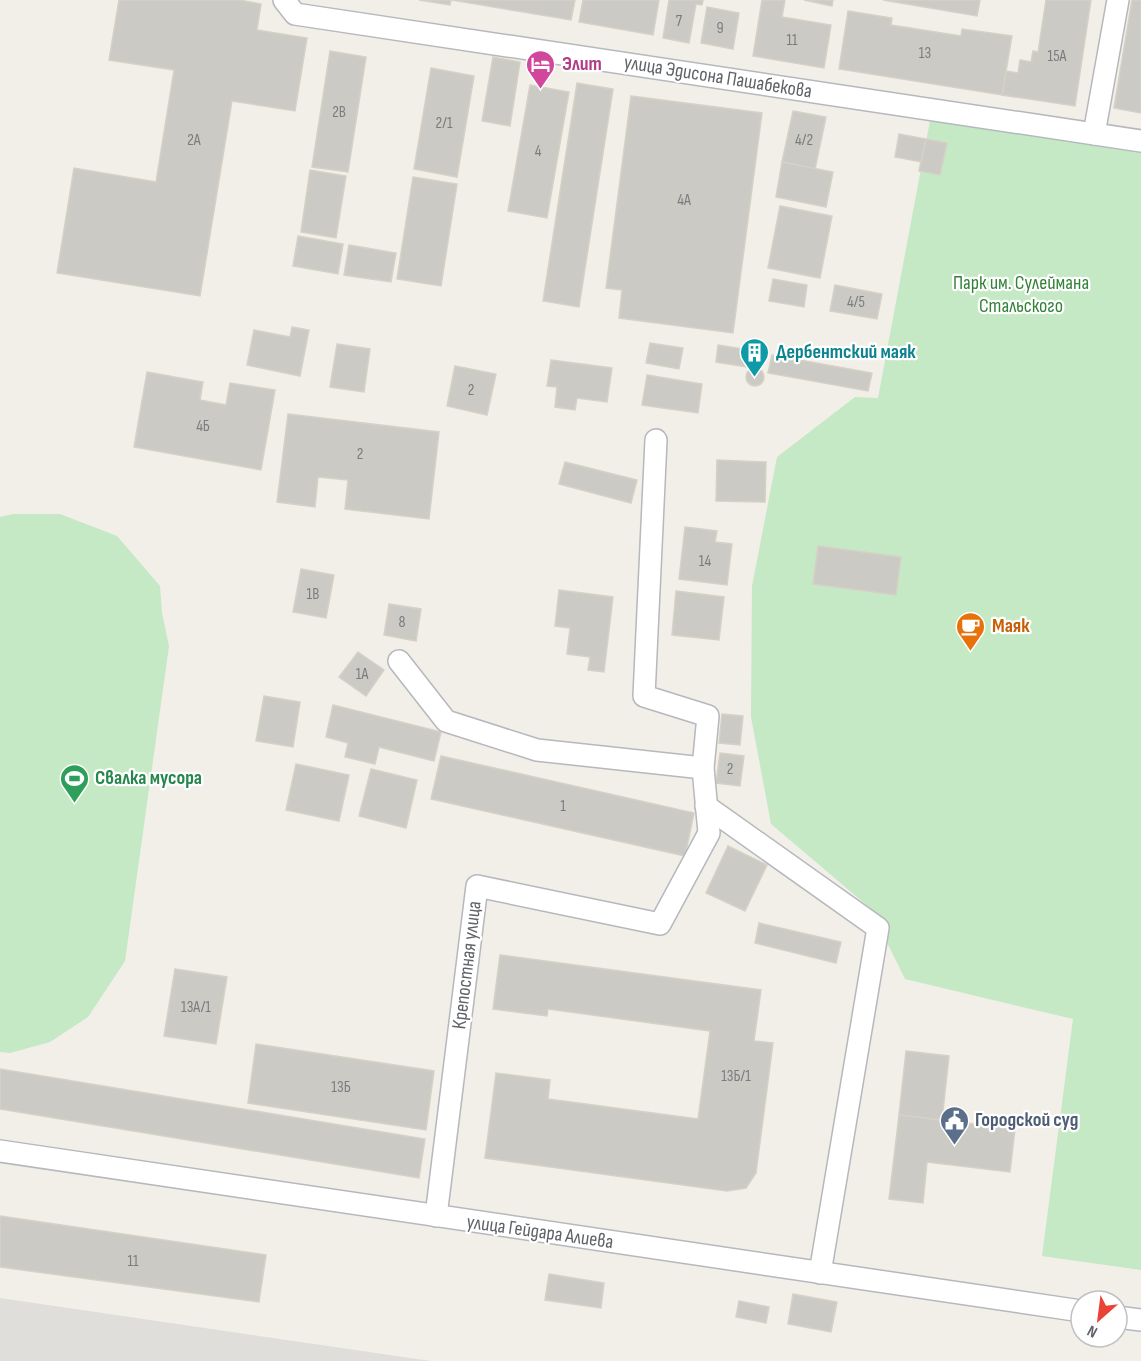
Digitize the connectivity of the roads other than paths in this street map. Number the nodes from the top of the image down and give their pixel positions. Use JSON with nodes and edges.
{"nodes":[{"id":1,"x":1118,"y":0,"type":"edge"},
{"id":2,"x":290,"y":7,"type":"edge"},
{"id":3,"x":1094,"y":134,"type":"junction"},
{"id":4,"x":1141,"y":141,"type":"edge"},
{"id":5,"x":656,"y":440,"type":"dead end"},
{"id":6,"x":399,"y":661,"type":"dead end"},
{"id":7,"x":703,"y":768,"type":"junction"},
{"id":8,"x":706,"y":806,"type":"junction"},
{"id":9,"x":0,"y":1151,"type":"edge"},
{"id":10,"x":436,"y":1216,"type":"junction"},
{"id":11,"x":820,"y":1273,"type":"junction"},
{"id":12,"x":1069,"y":1309,"type":"edge"}],
"edges":[{"from":1,"to":3,"type":"street"},
{"from":2,"to":3,"type":"street","name":"улица Эдисона Пашабекова"},
{"from":3,"to":4,"type":"street","name":"улица Эдисона Пашабекова"},
{"from":5,"to":7,"type":"street","name":"Крепостная улица"},
{"from":6,"to":7,"type":"street"},
{"from":7,"to":8,"type":"street","name":"Крепостная улица"},
{"from":8,"to":10,"type":"street","name":"Крепостная улица"},
{"from":8,"to":11,"type":"street"},
{"from":9,"to":10,"type":"street","name":"улица Гейдара Алиева"},
{"from":10,"to":11,"type":"street","name":"улица Гейдара Алиева"},
{"from":11,"to":12,"type":"street","name":"улица Гейдара Алиева"}]}
